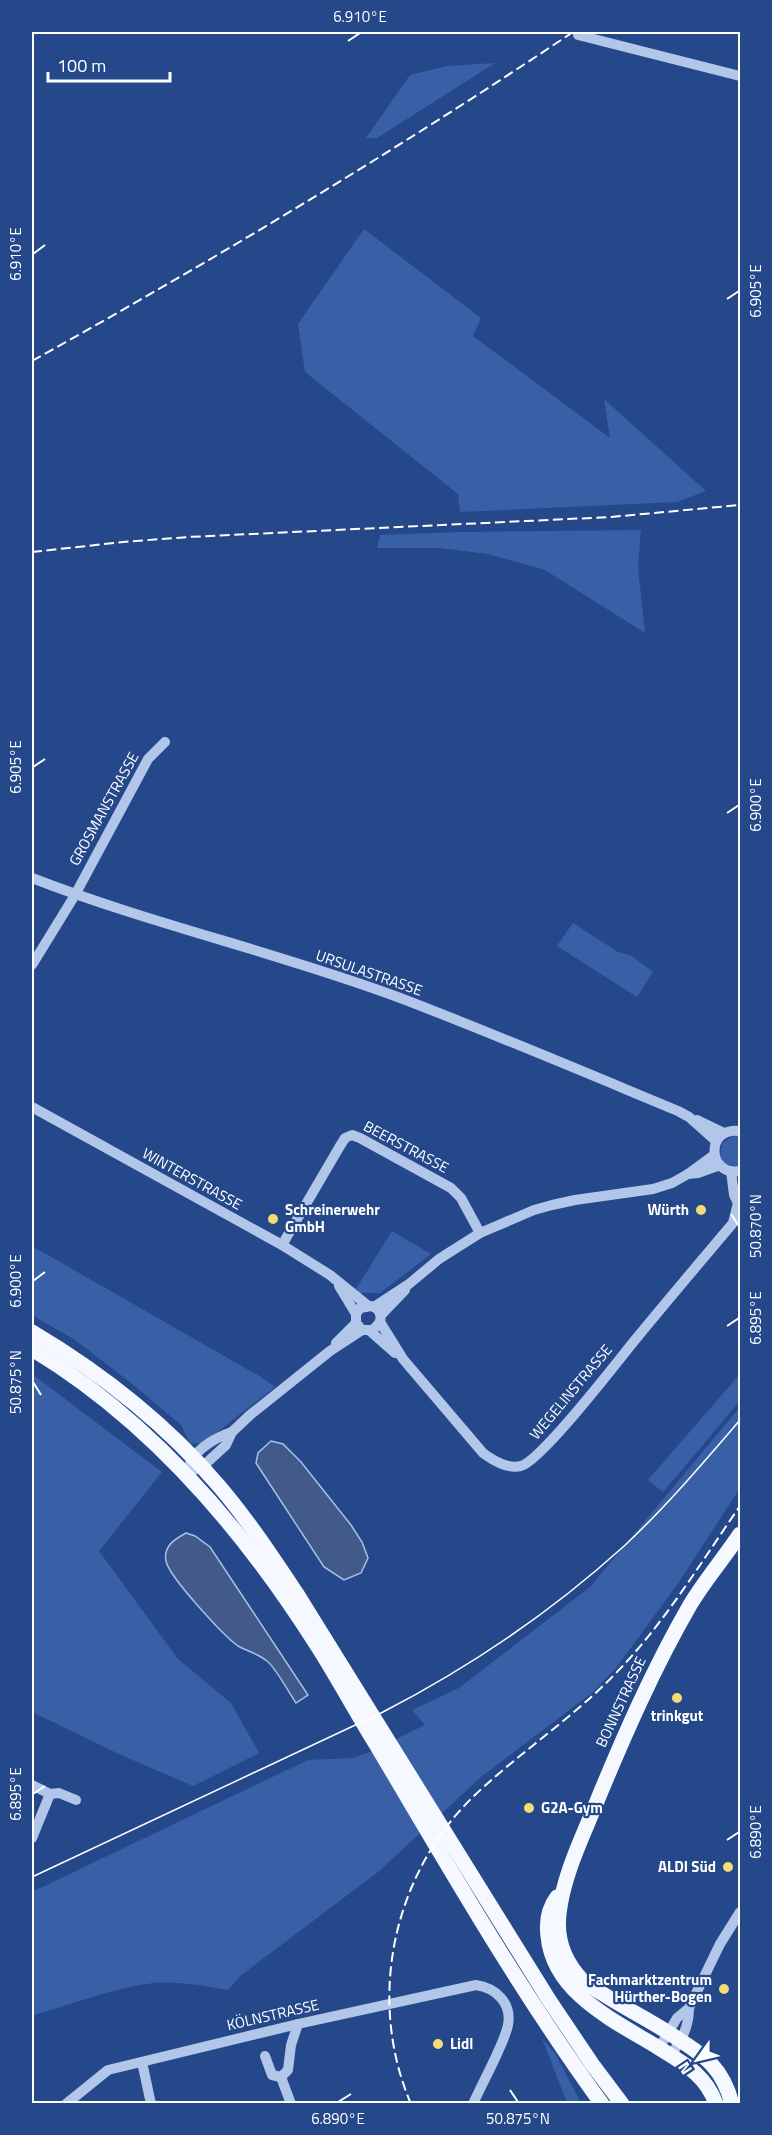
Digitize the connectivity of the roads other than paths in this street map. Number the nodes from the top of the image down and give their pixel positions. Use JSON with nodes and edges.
{"nodes":[{"id":1,"x":578,"y":35,"type":"dead end"},
{"id":2,"x":741,"y":76,"type":"edge"},
{"id":3,"x":165,"y":742,"type":"dead end"},
{"id":4,"x":32,"y":878,"type":"edge"},
{"id":5,"x":75,"y":895,"type":"junction"},
{"id":6,"x":32,"y":965,"type":"edge"},
{"id":7,"x":32,"y":1107,"type":"edge"},
{"id":8,"x":741,"y":1131,"type":"edge"},
{"id":9,"x":720,"y":1137,"type":"junction"},
{"id":10,"x":714,"y":1155,"type":"junction"},
{"id":11,"x":720,"y":1166,"type":"junction"},
{"id":12,"x":736,"y":1171,"type":"edge"},
{"id":13,"x":688,"y":1174,"type":"junction"},
{"id":14,"x":739,"y":1199,"type":"edge"},
{"id":15,"x":480,"y":1233,"type":"junction"},
{"id":16,"x":282,"y":1245,"type":"junction"},
{"id":17,"x":336,"y":1281,"type":"junction"},
{"id":18,"x":376,"y":1312,"type":"junction"},
{"id":19,"x":361,"y":1325,"type":"junction"},
{"id":20,"x":32,"y":1332,"type":"edge"},
{"id":21,"x":32,"y":1349,"type":"edge"},
{"id":22,"x":403,"y":1359,"type":"junction"},
{"id":23,"x":197,"y":1462,"type":"junction"},
{"id":24,"x":185,"y":1473,"type":"junction"},
{"id":25,"x":741,"y":1534,"type":"edge"},
{"id":26,"x":736,"y":1552,"type":"edge"},
{"id":27,"x":32,"y":1785,"type":"edge"},
{"id":28,"x":50,"y":1794,"type":"junction"},
{"id":29,"x":76,"y":1800,"type":"dead end"},
{"id":30,"x":32,"y":1838,"type":"edge"},
{"id":31,"x":565,"y":1885,"type":"junction"},
{"id":32,"x":741,"y":1912,"type":"edge"},
{"id":33,"x":689,"y":2008,"type":"junction"},
{"id":34,"x":298,"y":2024,"type":"junction"},
{"id":35,"x":674,"y":2036,"type":"junction"},
{"id":36,"x":665,"y":2051,"type":"junction"},
{"id":37,"x":265,"y":2056,"type":"dead end"},
{"id":38,"x":142,"y":2062,"type":"junction"},
{"id":39,"x":281,"y":2078,"type":"junction"},
{"id":40,"x":66,"y":2103,"type":"edge"},
{"id":41,"x":151,"y":2103,"type":"edge"},
{"id":42,"x":291,"y":2103,"type":"edge"},
{"id":43,"x":473,"y":2103,"type":"edge"},
{"id":44,"x":602,"y":2103,"type":"edge"},
{"id":45,"x":622,"y":2103,"type":"edge"},
{"id":46,"x":716,"y":2103,"type":"edge"},
{"id":47,"x":732,"y":2103,"type":"edge"}],
"edges":[{"from":1,"to":2,"type":"street"},
{"from":3,"to":5,"type":"street","name":"GROSMANSTRASSE"},
{"from":4,"to":5,"type":"street","name":"URSULASTRASSE"},
{"from":5,"to":6,"type":"street","name":"GROSMANSTRASSE"},
{"from":5,"to":9,"type":"street","name":"URSULASTRASSE"},
{"from":7,"to":16,"type":"street","name":"WINTERSTRASSE"},
{"from":8,"to":9,"type":"street"},
{"from":9,"to":10,"type":"street"},
{"from":10,"to":11,"type":"street"},
{"from":10,"to":13,"type":"street"},
{"from":11,"to":12,"type":"street"},
{"from":11,"to":13,"type":"street"},
{"from":12,"to":14,"type":"street","name":"WEGELINSTRASSE"},
{"from":13,"to":15,"type":"street"},
{"from":14,"to":22,"type":"street","name":"WEGELINSTRASSE"},
{"from":15,"to":16,"type":"street","name":"BEERSTRASSE"},
{"from":15,"to":18,"type":"street"},
{"from":16,"to":17,"type":"street","name":"WINTERSTRASSE"},
{"from":17,"to":18,"type":"street","name":"WINTERSTRASSE"},
{"from":17,"to":19,"type":"street","name":"WINTERSTRASSE"},
{"from":18,"to":19,"type":"street"},
{"from":18,"to":19,"type":"street"},
{"from":18,"to":22,"type":"street","name":"WEGELINSTRASSE"},
{"from":19,"to":22,"type":"street","name":"WEGELINSTRASSE"},
{"from":19,"to":23,"type":"street"},
{"from":20,"to":23,"type":"main road"},
{"from":21,"to":24,"type":"main road"},
{"from":23,"to":24,"type":"street"},
{"from":23,"to":45,"type":"main road"},
{"from":24,"to":44,"type":"main road"},
{"from":25,"to":26,"type":"main road","name":"BONNSTRASSE"},
{"from":26,"to":31,"type":"main road","name":"BONNSTRASSE"},
{"from":27,"to":28,"type":"street"},
{"from":28,"to":29,"type":"street"},
{"from":28,"to":30,"type":"street"},
{"from":31,"to":35,"type":"main road"},
{"from":31,"to":36,"type":"main road"},
{"from":32,"to":33,"type":"street"},
{"from":33,"to":35,"type":"street"},
{"from":33,"to":35,"type":"street"},
{"from":34,"to":38,"type":"street","name":"KÖLNSTRASSE"},
{"from":34,"to":39,"type":"street"},
{"from":34,"to":43,"type":"street","name":"KÖLNSTRASSE"},
{"from":35,"to":36,"type":"street"},
{"from":35,"to":36,"type":"street"},
{"from":35,"to":47,"type":"main road"},
{"from":36,"to":46,"type":"main road"},
{"from":37,"to":39,"type":"street"},
{"from":38,"to":40,"type":"street","name":"KÖLNSTRASSE"},
{"from":38,"to":41,"type":"street"},
{"from":39,"to":42,"type":"street"}]}
